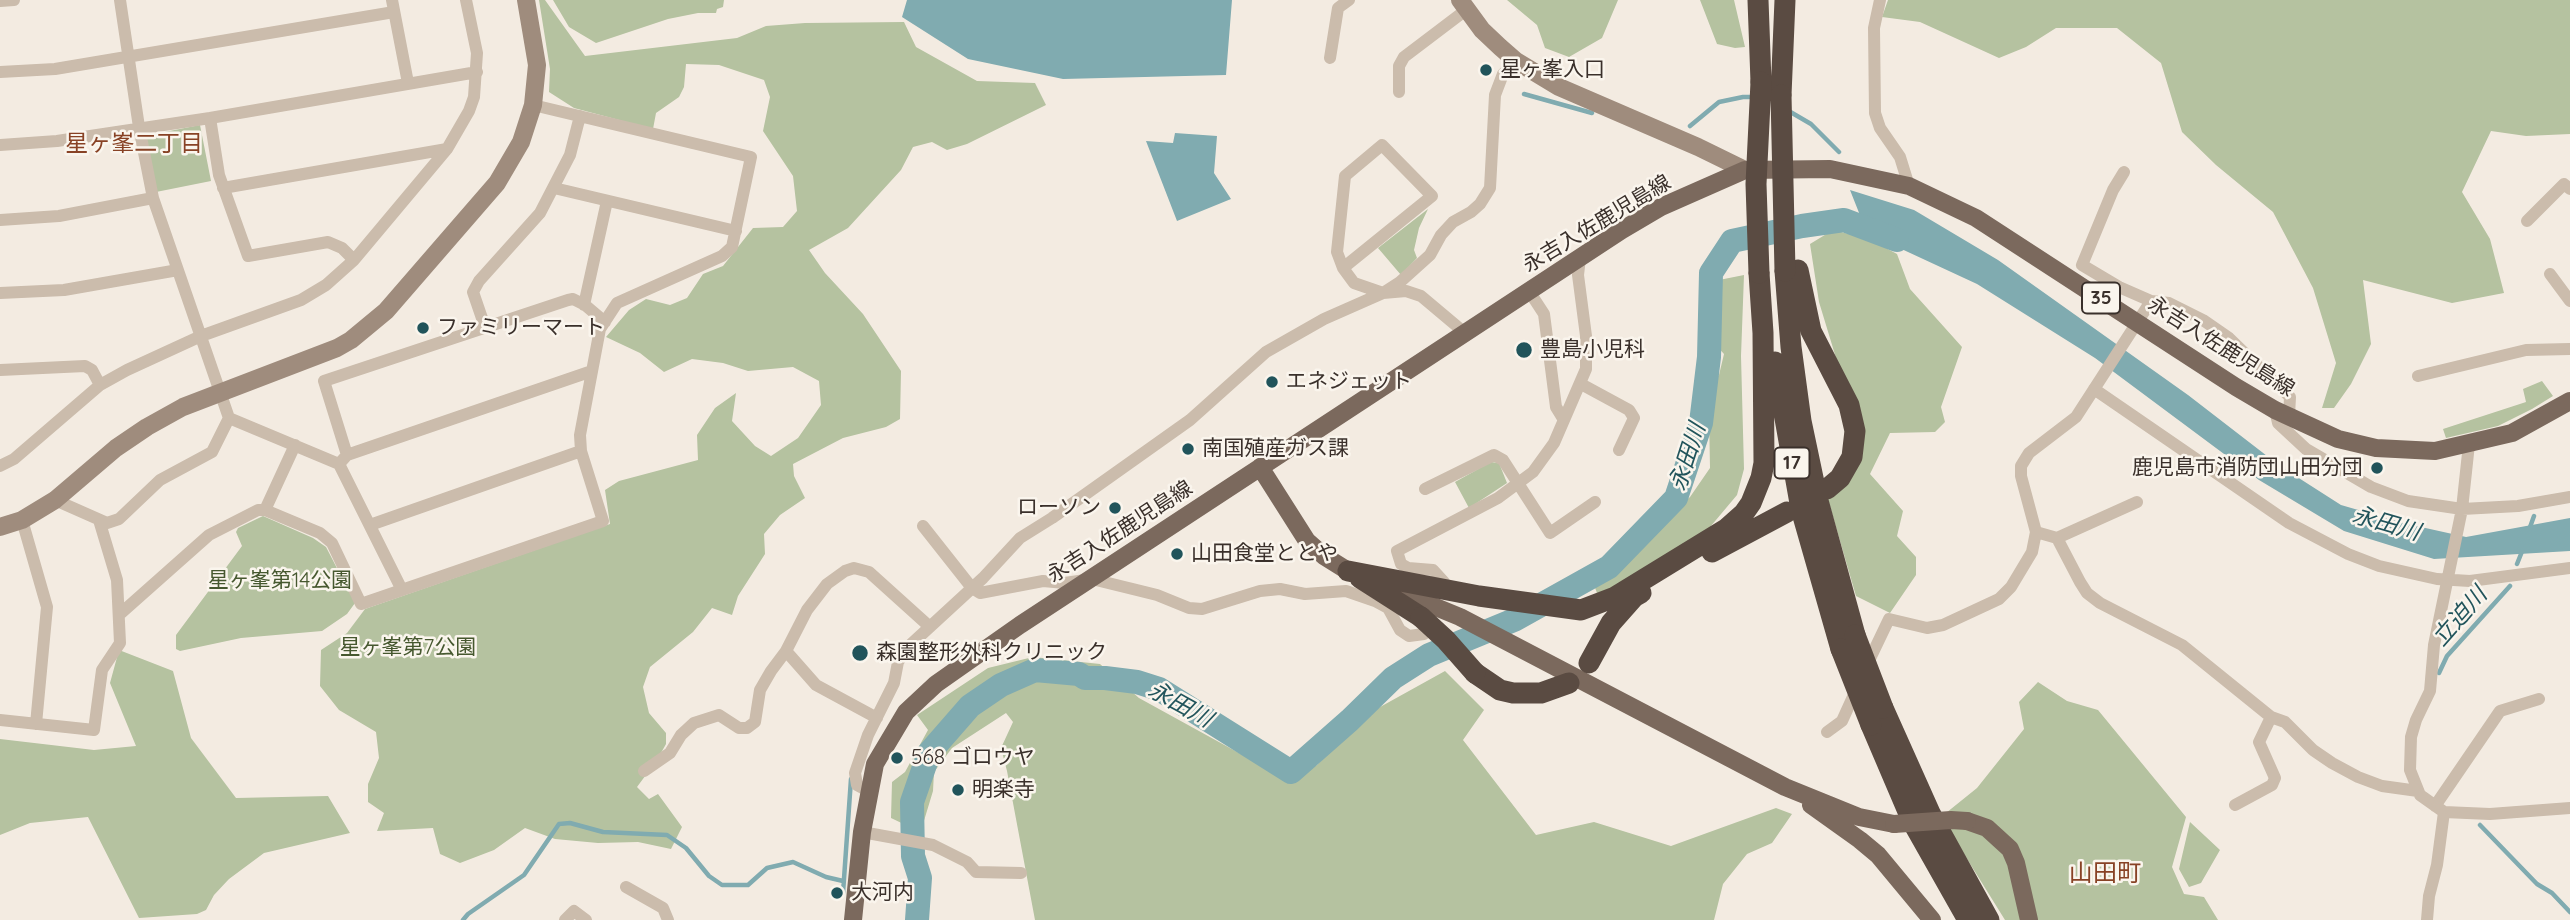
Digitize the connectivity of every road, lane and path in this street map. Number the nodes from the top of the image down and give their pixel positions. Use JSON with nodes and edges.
{"nodes":[{"id":1,"x":15,"y":0,"type":"edge"},
{"id":2,"x":120,"y":0,"type":"edge"},
{"id":3,"x":466,"y":0,"type":"edge"},
{"id":4,"x":526,"y":0,"type":"edge"},
{"id":5,"x":1349,"y":0,"type":"edge"},
{"id":6,"x":1758,"y":0,"type":"edge"},
{"id":7,"x":1785,"y":0,"type":"edge"},
{"id":8,"x":1880,"y":0,"type":"edge"},
{"id":9,"x":0,"y":1,"type":"edge"},
{"id":10,"x":1463,"y":5,"type":"edge"},
{"id":11,"x":393,"y":6,"type":"edge"},
{"id":12,"x":129,"y":57,"type":"junction"},
{"id":13,"x":1330,"y":58,"type":"dead end"},
{"id":14,"x":1516,"y":61,"type":"junction"},
{"id":15,"x":0,"y":72,"type":"edge"},
{"id":16,"x":477,"y":72,"type":"junction"},
{"id":17,"x":408,"y":83,"type":"junction"},
{"id":18,"x":1399,"y":92,"type":"dead end"},
{"id":19,"x":533,"y":105,"type":"junction"},
{"id":20,"x":580,"y":116,"type":"junction"},
{"id":21,"x":210,"y":118,"type":"junction"},
{"id":22,"x":139,"y":127,"type":"junction"},
{"id":23,"x":0,"y":145,"type":"edge"},
{"id":24,"x":447,"y":149,"type":"junction"},
{"id":25,"x":1745,"y":170,"type":"junction"},
{"id":26,"x":2124,"y":172,"type":"dead end"},
{"id":27,"x":1909,"y":186,"type":"junction"},
{"id":28,"x":223,"y":188,"type":"junction"},
{"id":29,"x":554,"y":188,"type":"junction"},
{"id":30,"x":2570,"y":189,"type":"edge"},
{"id":31,"x":153,"y":198,"type":"junction"},
{"id":32,"x":607,"y":201,"type":"junction"},
{"id":33,"x":0,"y":220,"type":"edge"},
{"id":34,"x":2527,"y":221,"type":"dead end"},
{"id":35,"x":736,"y":231,"type":"junction"},
{"id":36,"x":1580,"y":258,"type":"junction"},
{"id":37,"x":354,"y":260,"type":"junction"},
{"id":38,"x":1343,"y":268,"type":"junction"},
{"id":39,"x":178,"y":270,"type":"junction"},
{"id":40,"x":1778,"y":271,"type":"junction"},
{"id":41,"x":2550,"y":274,"type":"dead end"},
{"id":42,"x":1530,"y":291,"type":"junction"},
{"id":43,"x":0,"y":293,"type":"edge"},
{"id":44,"x":1382,"y":293,"type":"junction"},
{"id":45,"x":2151,"y":301,"type":"junction"},
{"id":46,"x":2570,"y":301,"type":"edge"},
{"id":47,"x":584,"y":305,"type":"junction"},
{"id":48,"x":605,"y":322,"type":"junction"},
{"id":49,"x":485,"y":327,"type":"junction"},
{"id":50,"x":2135,"y":328,"type":"junction"},
{"id":51,"x":1465,"y":333,"type":"junction"},
{"id":52,"x":201,"y":336,"type":"junction"},
{"id":53,"x":2570,"y":349,"type":"edge"},
{"id":54,"x":0,"y":370,"type":"edge"},
{"id":55,"x":592,"y":371,"type":"junction"},
{"id":56,"x":2417,"y":376,"type":"dead end"},
{"id":57,"x":1581,"y":384,"type":"junction"},
{"id":58,"x":100,"y":385,"type":"junction"},
{"id":59,"x":2094,"y":389,"type":"junction"},
{"id":60,"x":221,"y":392,"type":"junction"},
{"id":61,"x":2570,"y":401,"type":"edge"},
{"id":62,"x":2282,"y":413,"type":"junction"},
{"id":63,"x":229,"y":418,"type":"junction"},
{"id":64,"x":1564,"y":421,"type":"junction"},
{"id":65,"x":295,"y":444,"type":"junction"},
{"id":66,"x":2469,"y":444,"type":"junction"},
{"id":67,"x":1619,"y":450,"type":"dead end"},
{"id":68,"x":581,"y":451,"type":"junction"},
{"id":69,"x":343,"y":459,"type":"junction"},
{"id":70,"x":0,"y":466,"type":"edge"},
{"id":71,"x":1260,"y":467,"type":"junction"},
{"id":72,"x":1518,"y":483,"type":"junction"},
{"id":73,"x":1425,"y":489,"type":"dead end"},
{"id":74,"x":1827,"y":489,"type":"dead end"},
{"id":75,"x":2570,"y":496,"type":"edge"},
{"id":76,"x":55,"y":500,"type":"junction"},
{"id":77,"x":1595,"y":502,"type":"dead end"},
{"id":78,"x":2137,"y":502,"type":"dead end"},
{"id":79,"x":2462,"y":509,"type":"junction"},
{"id":80,"x":265,"y":510,"type":"junction"},
{"id":81,"x":1787,"y":512,"type":"dead end"},
{"id":82,"x":22,"y":520,"type":"junction"},
{"id":83,"x":99,"y":520,"type":"junction"},
{"id":84,"x":370,"y":525,"type":"junction"},
{"id":85,"x":923,"y":526,"type":"dead end"},
{"id":86,"x":0,"y":527,"type":"edge"},
{"id":87,"x":2036,"y":532,"type":"junction"},
{"id":88,"x":2057,"y":538,"type":"junction"},
{"id":89,"x":2570,"y":568,"type":"edge"},
{"id":90,"x":1348,"y":570,"type":"junction"},
{"id":91,"x":1092,"y":579,"type":"junction"},
{"id":92,"x":2448,"y":579,"type":"junction"},
{"id":93,"x":1444,"y":582,"type":"dead end"},
{"id":94,"x":972,"y":588,"type":"junction"},
{"id":95,"x":402,"y":590,"type":"junction"},
{"id":96,"x":120,"y":614,"type":"junction"},
{"id":97,"x":1422,"y":626,"type":"junction"},
{"id":98,"x":930,"y":627,"type":"junction"},
{"id":99,"x":786,"y":651,"type":"junction"},
{"id":100,"x":1589,"y":663,"type":"dead end"},
{"id":101,"x":1569,"y":684,"type":"dead end"},
{"id":102,"x":2539,"y":699,"type":"dead end"},
{"id":103,"x":1877,"y":716,"type":"junction"},
{"id":104,"x":2271,"y":716,"type":"junction"},
{"id":105,"x":877,"y":718,"type":"junction"},
{"id":106,"x":0,"y":720,"type":"edge"},
{"id":107,"x":36,"y":724,"type":"junction"},
{"id":108,"x":1827,"y":732,"type":"dead end"},
{"id":109,"x":644,"y":771,"type":"dead end"},
{"id":110,"x":1785,"y":787,"type":"junction"},
{"id":111,"x":868,"y":791,"type":"junction"},
{"id":112,"x":2418,"y":791,"type":"junction"},
{"id":113,"x":2235,"y":805,"type":"dead end"},
{"id":114,"x":2440,"y":809,"type":"junction"},
{"id":115,"x":2568,"y":811,"type":"edge"},
{"id":116,"x":862,"y":832,"type":"junction"},
{"id":117,"x":1021,"y":873,"type":"dead end"},
{"id":118,"x":626,"y":887,"type":"dead end"},
{"id":119,"x":565,"y":920,"type":"edge"},
{"id":120,"x":586,"y":920,"type":"edge"},
{"id":121,"x":668,"y":920,"type":"edge"},
{"id":122,"x":853,"y":920,"type":"edge"},
{"id":123,"x":1932,"y":920,"type":"edge"},
{"id":124,"x":1968,"y":920,"type":"edge"},
{"id":125,"x":1989,"y":920,"type":"edge"},
{"id":126,"x":2029,"y":920,"type":"edge"},
{"id":127,"x":2427,"y":920,"type":"edge"}],
"edges":[{"from":1,"to":9,"type":"street"},
{"from":2,"to":12,"type":"street"},
{"from":3,"to":16,"type":"street"},
{"from":4,"to":19,"type":"street"},
{"from":5,"to":13,"type":"street"},
{"from":6,"to":40,"type":"highway","bridge":true},
{"from":7,"to":40,"type":"highway","bridge":true},
{"from":8,"to":27,"type":"street"},
{"from":10,"to":14,"type":"street"},
{"from":10,"to":18,"type":"street"},
{"from":11,"to":12,"type":"street"},
{"from":11,"to":17,"type":"street"},
{"from":12,"to":15,"type":"street"},
{"from":12,"to":22,"type":"street"},
{"from":14,"to":25,"type":"street"},
{"from":14,"to":44,"type":"street"},
{"from":16,"to":17,"type":"street"},
{"from":16,"to":24,"type":"street"},
{"from":17,"to":21,"type":"street"},
{"from":19,"to":20,"type":"street"},
{"from":19,"to":60,"type":"street"},
{"from":20,"to":29,"type":"street"},
{"from":20,"to":35,"type":"street"},
{"from":21,"to":22,"type":"street"},
{"from":21,"to":28,"type":"street"},
{"from":22,"to":23,"type":"street"},
{"from":22,"to":31,"type":"street"},
{"from":24,"to":28,"type":"street"},
{"from":24,"to":37,"type":"street"},
{"from":25,"to":27,"type":"main road","name":"永吉入佐鹿児島線","number":"35"},
{"from":25,"to":36,"type":"main road","name":"永吉入佐鹿児島線","number":"35"},
{"from":26,"to":45,"type":"street"},
{"from":27,"to":50,"type":"main road","name":"永吉入佐鹿児島線","number":"35"},
{"from":28,"to":37,"type":"street"},
{"from":29,"to":32,"type":"street"},
{"from":29,"to":49,"type":"street"},
{"from":30,"to":34,"type":"street"},
{"from":31,"to":33,"type":"street"},
{"from":31,"to":39,"type":"street"},
{"from":32,"to":35,"type":"street"},
{"from":32,"to":47,"type":"street"},
{"from":35,"to":48,"type":"street"},
{"from":36,"to":42,"type":"main road","name":"永吉入佐鹿児島線","number":"35"},
{"from":36,"to":57,"type":"street"},
{"from":37,"to":52,"type":"street"},
{"from":38,"to":38,"type":"street"},
{"from":38,"to":44,"type":"street"},
{"from":39,"to":43,"type":"street"},
{"from":39,"to":52,"type":"street"},
{"from":40,"to":74,"type":"highway"},
{"from":40,"to":90,"type":"highway"},
{"from":40,"to":103,"type":"highway","number":"17","bridge":true},
{"from":41,"to":46,"type":"street"},
{"from":42,"to":51,"type":"main road","name":"永吉入佐鹿児島線","number":"35"},
{"from":42,"to":64,"type":"street"},
{"from":44,"to":51,"type":"street"},
{"from":44,"to":94,"type":"street"},
{"from":45,"to":50,"type":"street"},
{"from":45,"to":62,"type":"street"},
{"from":47,"to":48,"type":"street"},
{"from":47,"to":49,"type":"street"},
{"from":48,"to":55,"type":"street"},
{"from":49,"to":69,"type":"street"},
{"from":50,"to":59,"type":"street"},
{"from":50,"to":62,"type":"main road","name":"永吉入佐鹿児島線","number":"35"},
{"from":51,"to":71,"type":"main road","name":"永吉入佐鹿児島線","number":"35"},
{"from":52,"to":58,"type":"street"},
{"from":52,"to":60,"type":"street"},
{"from":53,"to":56,"type":"street"},
{"from":54,"to":58,"type":"street"},
{"from":55,"to":68,"type":"street"},
{"from":55,"to":69,"type":"street"},
{"from":57,"to":64,"type":"street"},
{"from":57,"to":67,"type":"street"},
{"from":58,"to":70,"type":"street"},
{"from":59,"to":87,"type":"street"},
{"from":59,"to":92,"type":"street"},
{"from":60,"to":63,"type":"street"},
{"from":60,"to":76,"type":"street"},
{"from":61,"to":66,"type":"main road","name":"永吉入佐鹿児島線","number":"35"},
{"from":62,"to":66,"type":"main road","name":"永吉入佐鹿児島線","number":"35"},
{"from":62,"to":79,"type":"street"},
{"from":63,"to":65,"type":"street"},
{"from":63,"to":83,"type":"street"},
{"from":64,"to":72,"type":"street"},
{"from":65,"to":69,"type":"street"},
{"from":65,"to":80,"type":"street"},
{"from":66,"to":79,"type":"street"},
{"from":68,"to":84,"type":"street"},
{"from":68,"to":95,"type":"street"},
{"from":69,"to":84,"type":"street"},
{"from":71,"to":90,"type":"main road"},
{"from":71,"to":91,"type":"main road","name":"永吉入佐鹿児島線","number":"35"},
{"from":72,"to":73,"type":"street"},
{"from":72,"to":77,"type":"street"},
{"from":72,"to":93,"type":"street"},
{"from":75,"to":79,"type":"street"},
{"from":76,"to":82,"type":"street"},
{"from":76,"to":83,"type":"street"},
{"from":78,"to":88,"type":"street"},
{"from":79,"to":92,"type":"street"},
{"from":80,"to":95,"type":"street"},
{"from":80,"to":96,"type":"street"},
{"from":81,"to":100,"type":"highway"},
{"from":82,"to":86,"type":"street"},
{"from":82,"to":107,"type":"street"},
{"from":83,"to":96,"type":"street"},
{"from":84,"to":95,"type":"street"},
{"from":85,"to":94,"type":"street"},
{"from":87,"to":88,"type":"street"},
{"from":87,"to":108,"type":"street"},
{"from":88,"to":104,"type":"street"},
{"from":89,"to":92,"type":"street"},
{"from":90,"to":97,"type":"highway"},
{"from":90,"to":110,"type":"main road"},
{"from":91,"to":94,"type":"street"},
{"from":91,"to":97,"type":"street"},
{"from":91,"to":111,"type":"main road","name":"永吉入佐鹿児島線","number":"35"},
{"from":92,"to":112,"type":"street"},
{"from":94,"to":98,"type":"street"},
{"from":96,"to":107,"type":"street"},
{"from":97,"to":101,"type":"highway","bridge":true},
{"from":98,"to":99,"type":"street"},
{"from":98,"to":105,"type":"street"},
{"from":99,"to":105,"type":"street"},
{"from":99,"to":109,"type":"street"},
{"from":102,"to":114,"type":"street"},
{"from":103,"to":124,"type":"highway","number":"17"},
{"from":103,"to":125,"type":"highway","number":"17"},
{"from":104,"to":112,"type":"street"},
{"from":104,"to":113,"type":"street"},
{"from":105,"to":111,"type":"street"},
{"from":106,"to":107,"type":"street"},
{"from":110,"to":123,"type":"main road"},
{"from":110,"to":126,"type":"main road","bridge":true},
{"from":111,"to":116,"type":"main road","name":"永吉入佐鹿児島線","number":"35"},
{"from":112,"to":114,"type":"street"},
{"from":114,"to":115,"type":"street"},
{"from":114,"to":127,"type":"street"},
{"from":116,"to":117,"type":"street"},
{"from":116,"to":122,"type":"main road","name":"永吉入佐鹿児島線","number":"35"},
{"from":118,"to":121,"type":"street"},
{"from":119,"to":120,"type":"street"}]}
